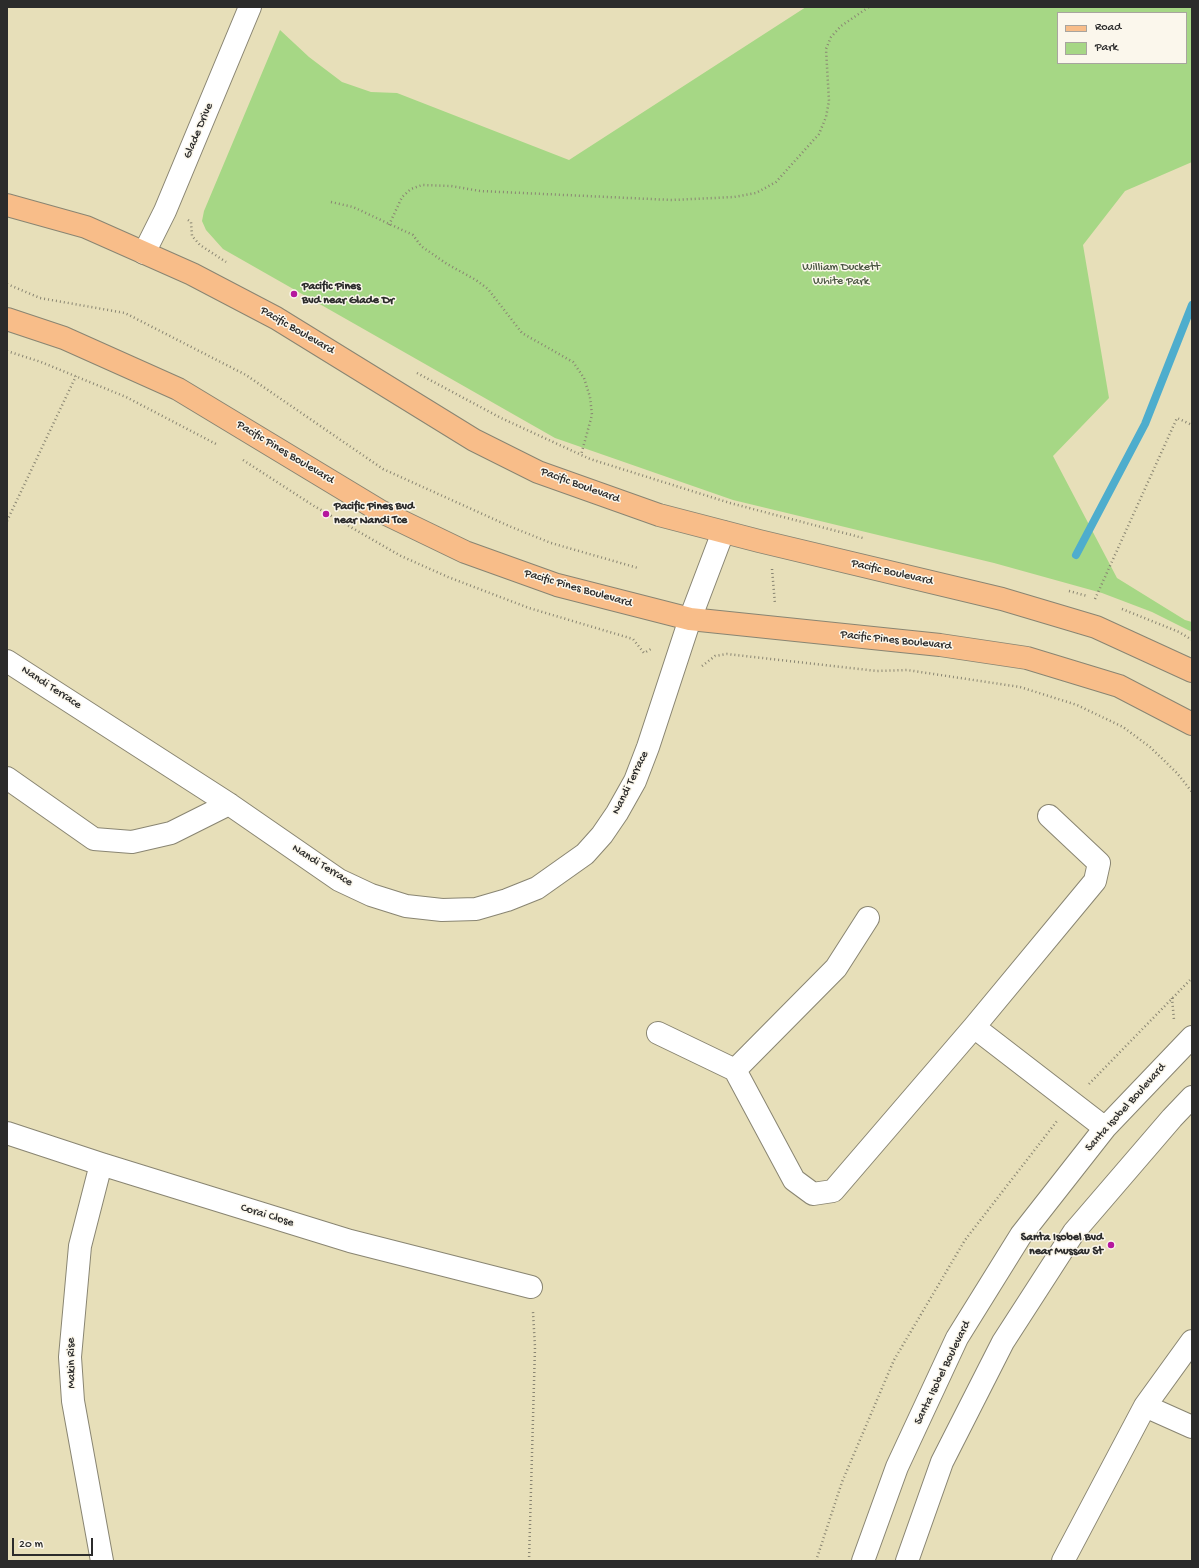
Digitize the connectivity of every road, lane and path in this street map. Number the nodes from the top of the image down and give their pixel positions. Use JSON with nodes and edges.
{"nodes":[{"id":1,"x":250,"y":7,"type":"edge"},
{"id":2,"x":869,"y":7,"type":"edge"},
{"id":3,"x":331,"y":202,"type":"dead end"},
{"id":4,"x":7,"y":205,"type":"edge"},
{"id":5,"x":165,"y":211,"type":"junction"},
{"id":6,"x":389,"y":224,"type":"junction"},
{"id":7,"x":144,"y":253,"type":"junction"},
{"id":8,"x":228,"y":262,"type":"dead end"},
{"id":9,"x":7,"y":284,"type":"edge"},
{"id":10,"x":7,"y":319,"type":"edge"},
{"id":11,"x":415,"y":372,"type":"dead end"},
{"id":12,"x":76,"y":376,"type":"dead end"},
{"id":13,"x":1192,"y":425,"type":"edge"},
{"id":14,"x":581,"y":455,"type":"junction"},
{"id":15,"x":7,"y":521,"type":"edge"},
{"id":16,"x":723,"y":532,"type":"junction"},
{"id":17,"x":868,"y":539,"type":"dead end"},
{"id":18,"x":638,"y":568,"type":"dead end"},
{"id":19,"x":772,"y":568,"type":"dead end"},
{"id":20,"x":1064,"y":590,"type":"dead end"},
{"id":21,"x":1096,"y":599,"type":"junction"},
{"id":22,"x":1103,"y":602,"type":"dead end"},
{"id":23,"x":776,"y":607,"type":"dead end"},
{"id":24,"x":1118,"y":607,"type":"dead end"},
{"id":25,"x":690,"y":619,"type":"junction"},
{"id":26,"x":1192,"y":640,"type":"edge"},
{"id":27,"x":7,"y":661,"type":"edge"},
{"id":28,"x":700,"y":668,"type":"dead end"},
{"id":29,"x":1192,"y":671,"type":"edge"},
{"id":30,"x":1192,"y":724,"type":"edge"},
{"id":31,"x":7,"y":778,"type":"edge"},
{"id":32,"x":1192,"y":792,"type":"edge"},
{"id":33,"x":229,"y":804,"type":"junction"},
{"id":34,"x":1049,"y":816,"type":"dead end"},
{"id":35,"x":868,"y":918,"type":"dead end"},
{"id":36,"x":1192,"y":978,"type":"edge"},
{"id":37,"x":974,"y":1027,"type":"junction"},
{"id":38,"x":658,"y":1033,"type":"dead end"},
{"id":39,"x":1192,"y":1037,"type":"edge"},
{"id":40,"x":735,"y":1070,"type":"junction"},
{"id":41,"x":1192,"y":1097,"type":"edge"},
{"id":42,"x":1071,"y":1102,"type":"junction"},
{"id":43,"x":1105,"y":1128,"type":"junction"},
{"id":44,"x":7,"y":1133,"type":"edge"},
{"id":45,"x":101,"y":1164,"type":"junction"},
{"id":46,"x":531,"y":1287,"type":"joint"},
{"id":47,"x":1192,"y":1341,"type":"edge"},
{"id":48,"x":1145,"y":1406,"type":"junction"},
{"id":49,"x":1192,"y":1428,"type":"edge"},
{"id":50,"x":102,"y":1561,"type":"edge"},
{"id":51,"x":529,"y":1561,"type":"edge"},
{"id":52,"x":816,"y":1561,"type":"edge"},
{"id":53,"x":863,"y":1561,"type":"edge"},
{"id":54,"x":907,"y":1561,"type":"edge"},
{"id":55,"x":1063,"y":1561,"type":"edge"}],
"edges":[{"from":1,"to":5,"type":"street","name":"Glade Drive"},
{"from":2,"to":6,"type":"path"},
{"from":3,"to":6,"type":"path"},
{"from":4,"to":7,"type":"main road","name":"Pacific Boulevard"},
{"from":5,"to":7,"type":"street","name":"Glade Drive"},
{"from":5,"to":8,"type":"path"},
{"from":6,"to":14,"type":"path"},
{"from":7,"to":16,"type":"main road","name":"Pacific Boulevard"},
{"from":9,"to":18,"type":"path"},
{"from":10,"to":25,"type":"main road","name":"Pacific Pines Boulevard"},
{"from":11,"to":14,"type":"path"},
{"from":12,"to":15,"type":"path"},
{"from":13,"to":21,"type":"path"},
{"from":14,"to":17,"type":"path"},
{"from":16,"to":25,"type":"street","name":"Nandi Terrace"},
{"from":16,"to":29,"type":"main road","name":"Pacific Boulevard"},
{"from":19,"to":23,"type":"path"},
{"from":20,"to":21,"type":"path"},
{"from":21,"to":22,"type":"path"},
{"from":24,"to":26,"type":"path"},
{"from":25,"to":30,"type":"main road","name":"Pacific Pines Boulevard"},
{"from":25,"to":33,"type":"street","name":"Nandi Terrace"},
{"from":27,"to":33,"type":"street","name":"Nandi Terrace"},
{"from":28,"to":32,"type":"path"},
{"from":31,"to":33,"type":"street"},
{"from":34,"to":37,"type":"street"},
{"from":35,"to":40,"type":"street"},
{"from":36,"to":42,"type":"path"},
{"from":37,"to":40,"type":"street"},
{"from":37,"to":42,"type":"street"},
{"from":38,"to":40,"type":"street"},
{"from":39,"to":43,"type":"street","name":"Santa Isobel Boulevard"},
{"from":41,"to":54,"type":"street"},
{"from":42,"to":43,"type":"street"},
{"from":42,"to":52,"type":"path"},
{"from":43,"to":53,"type":"street","name":"Santa Isobel Boulevard"},
{"from":44,"to":45,"type":"street","name":"Corai Close"},
{"from":45,"to":46,"type":"street","name":"Corai Close"},
{"from":45,"to":50,"type":"street","name":"Makin Rise"},
{"from":46,"to":51,"type":"path"},
{"from":47,"to":48,"type":"street"},
{"from":48,"to":49,"type":"street"},
{"from":48,"to":55,"type":"street"}]}
